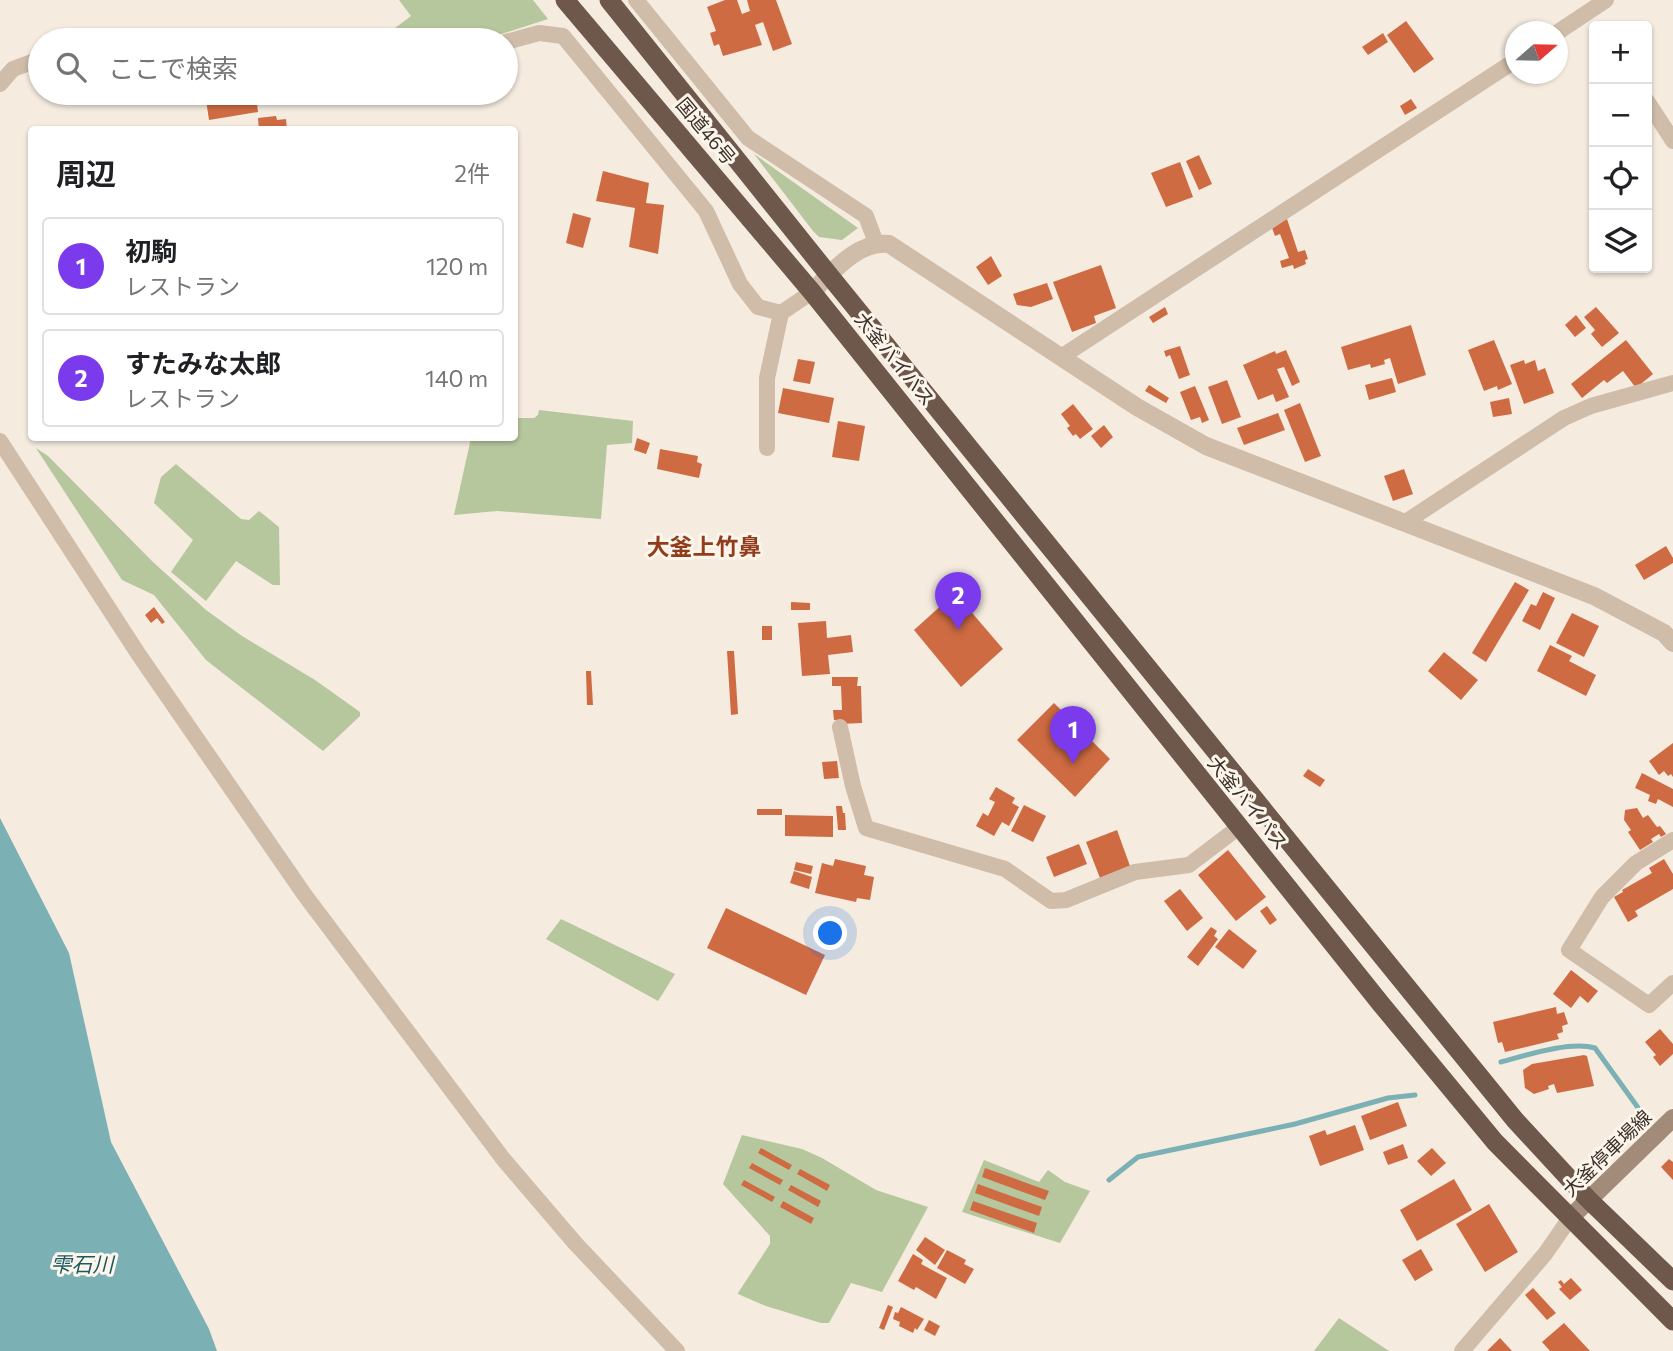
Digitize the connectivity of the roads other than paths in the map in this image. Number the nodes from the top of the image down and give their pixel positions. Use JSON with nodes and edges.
{"nodes":[{"id":1,"x":565,"y":0,"type":"edge"},
{"id":2,"x":609,"y":0,"type":"edge"},
{"id":3,"x":636,"y":0,"type":"edge"},
{"id":4,"x":1606,"y":0,"type":"edge"},
{"id":5,"x":1592,"y":19,"type":"edge"},
{"id":6,"x":1568,"y":28,"type":"edge"},
{"id":7,"x":518,"y":39,"type":"edge"},
{"id":8,"x":28,"y":63,"type":"edge"},
{"id":9,"x":1505,"y":67,"type":"edge"},
{"id":10,"x":0,"y":84,"type":"edge"},
{"id":11,"x":1652,"y":109,"type":"edge"},
{"id":12,"x":1673,"y":141,"type":"edge"},
{"id":13,"x":876,"y":243,"type":"junction"},
{"id":14,"x":829,"y":275,"type":"junction"},
{"id":15,"x":812,"y":292,"type":"junction"},
{"id":16,"x":781,"y":313,"type":"junction"},
{"id":17,"x":1061,"y":357,"type":"junction"},
{"id":18,"x":1673,"y":383,"type":"edge"},
{"id":19,"x":0,"y":441,"type":"edge"},
{"id":20,"x":767,"y":448,"type":"dead end"},
{"id":21,"x":1404,"y":523,"type":"junction"},
{"id":22,"x":1670,"y":633,"type":"edge"},
{"id":23,"x":840,"y":727,"type":"dead end"},
{"id":24,"x":1239,"y":827,"type":"junction"},
{"id":25,"x":1673,"y":840,"type":"edge"},
{"id":26,"x":1673,"y":983,"type":"edge"},
{"id":27,"x":1673,"y":1118,"type":"edge"},
{"id":28,"x":1588,"y":1199,"type":"junction"},
{"id":29,"x":1570,"y":1219,"type":"junction"},
{"id":30,"x":1673,"y":1281,"type":"edge"},
{"id":31,"x":1673,"y":1321,"type":"edge"},
{"id":32,"x":677,"y":1351,"type":"edge"},
{"id":33,"x":1462,"y":1351,"type":"edge"}],
"edges":[{"from":1,"to":15,"type":"highway","name":"国道46号"},
{"from":2,"to":14,"type":"highway","name":"国道46号"},
{"from":3,"to":13,"type":"street"},
{"from":4,"to":5,"type":"street"},
{"from":5,"to":6,"type":"street"},
{"from":7,"to":16,"type":"street"},
{"from":8,"to":10,"type":"street"},
{"from":9,"to":17,"type":"street"},
{"from":11,"to":12,"type":"street"},
{"from":13,"to":14,"type":"street"},
{"from":13,"to":17,"type":"street"},
{"from":14,"to":15,"type":"street"},
{"from":14,"to":28,"type":"highway","name":"大釜バイパス"},
{"from":15,"to":16,"type":"street"},
{"from":15,"to":24,"type":"highway","name":"大釜バイパス"},
{"from":16,"to":20,"type":"street"},
{"from":17,"to":21,"type":"street"},
{"from":18,"to":21,"type":"street"},
{"from":19,"to":32,"type":"street"},
{"from":21,"to":22,"type":"street"},
{"from":23,"to":24,"type":"street"},
{"from":24,"to":29,"type":"highway","name":"大釜バイパス"},
{"from":25,"to":26,"type":"street"},
{"from":27,"to":28,"type":"main road","name":"大釜停車場線"},
{"from":28,"to":29,"type":"main road","name":"大釜停車場線"},
{"from":28,"to":30,"type":"highway","name":"大釜バイパス"},
{"from":29,"to":31,"type":"highway","name":"大釜バイパス"},
{"from":29,"to":33,"type":"street"}]}
